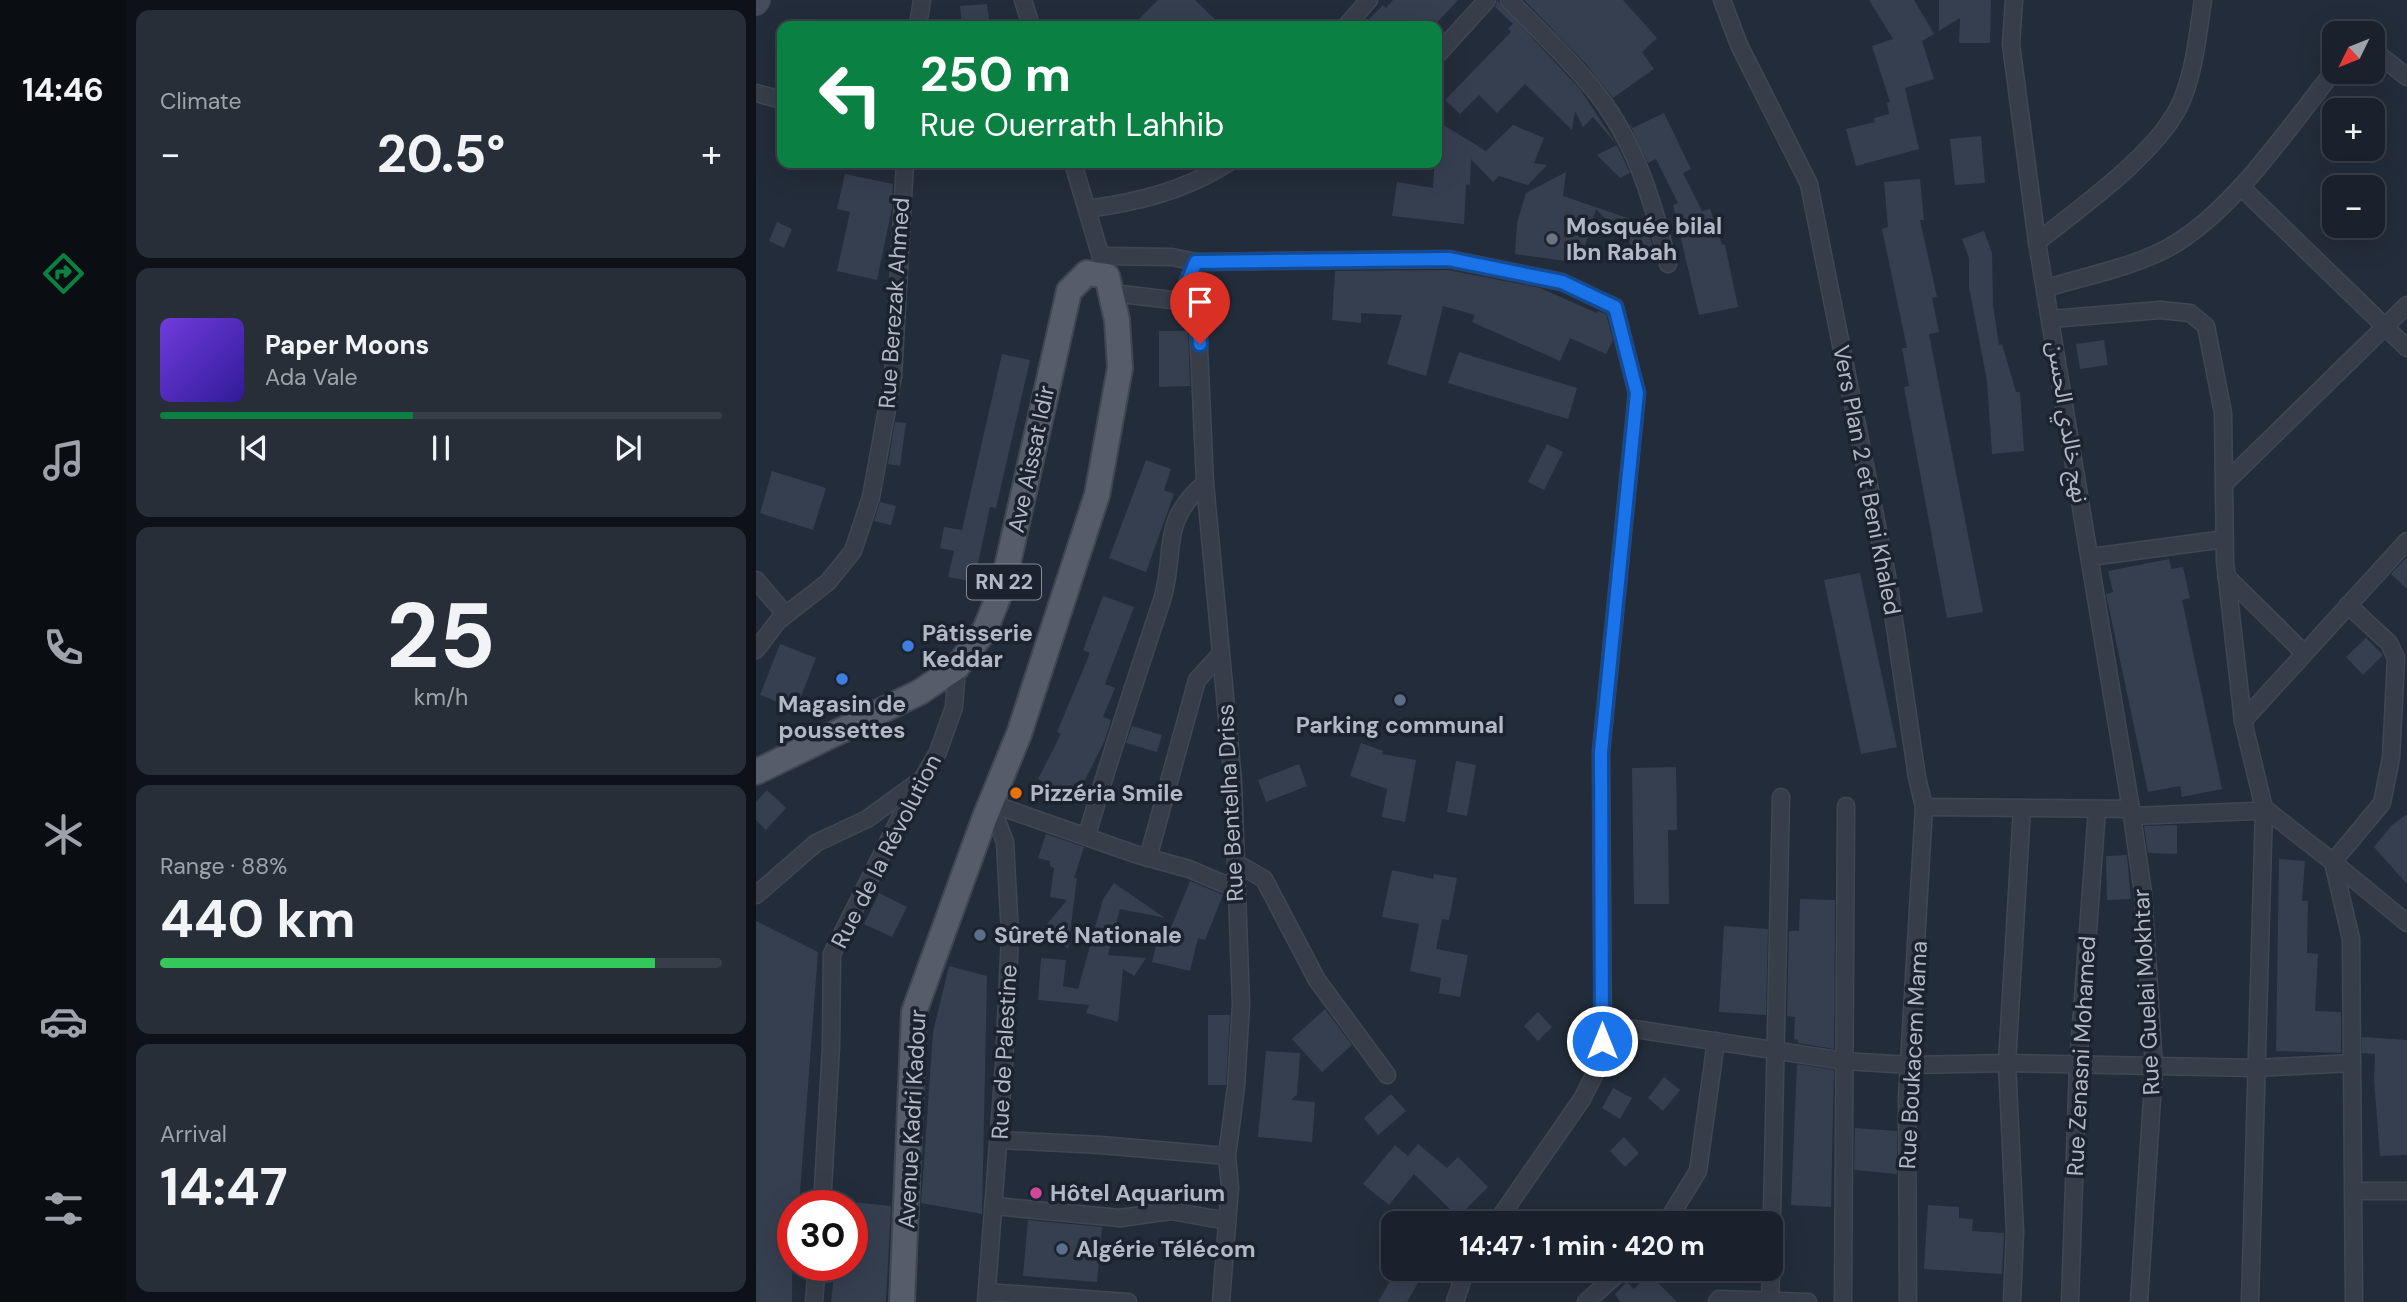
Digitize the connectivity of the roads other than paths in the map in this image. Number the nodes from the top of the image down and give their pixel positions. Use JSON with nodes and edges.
{"nodes":[{"id":1,"x":922,"y":0,"type":"edge"},
{"id":2,"x":1023,"y":0,"type":"edge"},
{"id":3,"x":1369,"y":0,"type":"edge"},
{"id":4,"x":1487,"y":0,"type":"edge"},
{"id":5,"x":1509,"y":0,"type":"edge"},
{"id":6,"x":1722,"y":0,"type":"edge"},
{"id":7,"x":2014,"y":0,"type":"edge"},
{"id":8,"x":2203,"y":0,"type":"edge"},
{"id":9,"x":919,"y":21,"type":"edge"},
{"id":10,"x":1029,"y":21,"type":"edge"},
{"id":11,"x":1350,"y":21,"type":"edge"},
{"id":12,"x":1442,"y":50,"type":"edge"},
{"id":13,"x":2385,"y":60,"type":"edge"},
{"id":14,"x":2407,"y":77,"type":"edge"},
{"id":15,"x":2324,"y":84,"type":"edge"},
{"id":16,"x":756,"y":93,"type":"edge"},
{"id":17,"x":777,"y":99,"type":"edge"},
{"id":18,"x":905,"y":168,"type":"edge"},
{"id":19,"x":1075,"y":168,"type":"edge"},
{"id":20,"x":1220,"y":168,"type":"edge"},
{"id":21,"x":2241,"y":187,"type":"junction"},
{"id":22,"x":1087,"y":209,"type":"junction"},
{"id":23,"x":2037,"y":242,"type":"junction"},
{"id":24,"x":1196,"y":262,"type":"junction"},
{"id":25,"x":1668,"y":264,"type":"dead end"},
{"id":26,"x":1102,"y":275,"type":"junction"},
{"id":27,"x":2046,"y":288,"type":"junction"},
{"id":28,"x":1196,"y":303,"type":"junction"},
{"id":29,"x":2407,"y":305,"type":"edge"},
{"id":30,"x":2051,"y":319,"type":"junction"},
{"id":31,"x":2386,"y":328,"type":"junction"},
{"id":32,"x":2407,"y":348,"type":"edge"},
{"id":33,"x":1205,"y":483,"type":"junction"},
{"id":34,"x":2224,"y":484,"type":"junction"},
{"id":35,"x":2225,"y":539,"type":"junction"},
{"id":36,"x":2407,"y":541,"type":"edge"},
{"id":37,"x":2091,"y":557,"type":"junction"},
{"id":38,"x":2226,"y":576,"type":"junction"},
{"id":39,"x":756,"y":580,"type":"edge"},
{"id":40,"x":2348,"y":605,"type":"junction"},
{"id":41,"x":786,"y":615,"type":"junction"},
{"id":42,"x":756,"y":650,"type":"edge"},
{"id":43,"x":2304,"y":653,"type":"junction"},
{"id":44,"x":1220,"y":655,"type":"junction"},
{"id":45,"x":957,"y":667,"type":"junction"},
{"id":46,"x":2243,"y":720,"type":"junction"},
{"id":47,"x":756,"y":772,"type":"edge"},
{"id":48,"x":923,"y":778,"type":"junction"},
{"id":49,"x":1781,"y":797,"type":"dead end"},
{"id":50,"x":990,"y":803,"type":"junction"},
{"id":51,"x":1846,"y":806,"type":"dead end"},
{"id":52,"x":1924,"y":807,"type":"junction"},
{"id":53,"x":2022,"y":808,"type":"junction"},
{"id":54,"x":2131,"y":808,"type":"junction"},
{"id":55,"x":2097,"y":810,"type":"junction"},
{"id":56,"x":2259,"y":810,"type":"junction"},
{"id":57,"x":1087,"y":835,"type":"junction"},
{"id":58,"x":1149,"y":858,"type":"junction"},
{"id":59,"x":2333,"y":862,"type":"junction"},
{"id":60,"x":1236,"y":863,"type":"junction"},
{"id":61,"x":1234,"y":888,"type":"junction"},
{"id":62,"x":756,"y":895,"type":"edge"},
{"id":63,"x":2407,"y":923,"type":"edge"},
{"id":64,"x":1602,"y":1024,"type":"junction"},
{"id":65,"x":1716,"y":1041,"type":"junction"},
{"id":66,"x":1775,"y":1049,"type":"junction"},
{"id":67,"x":1844,"y":1061,"type":"junction"},
{"id":68,"x":2007,"y":1063,"type":"junction"},
{"id":69,"x":2352,"y":1063,"type":"junction"},
{"id":70,"x":1910,"y":1065,"type":"junction"},
{"id":71,"x":2078,"y":1065,"type":"junction"},
{"id":72,"x":2154,"y":1067,"type":"junction"},
{"id":73,"x":2256,"y":1068,"type":"junction"},
{"id":74,"x":1387,"y":1075,"type":"dead end"},
{"id":75,"x":999,"y":1140,"type":"junction"},
{"id":76,"x":1227,"y":1156,"type":"junction"},
{"id":77,"x":823,"y":1190,"type":"edge"},
{"id":78,"x":2353,"y":1191,"type":"junction"},
{"id":79,"x":2407,"y":1191,"type":"edge"},
{"id":80,"x":995,"y":1206,"type":"junction"},
{"id":81,"x":1504,"y":1211,"type":"edge"},
{"id":82,"x":1673,"y":1211,"type":"edge"},
{"id":83,"x":1772,"y":1211,"type":"edge"},
{"id":84,"x":1227,"y":1221,"type":"junction"},
{"id":85,"x":816,"y":1281,"type":"edge"},
{"id":86,"x":1462,"y":1281,"type":"edge"},
{"id":87,"x":1610,"y":1281,"type":"edge"},
{"id":88,"x":1771,"y":1281,"type":"edge"},
{"id":89,"x":987,"y":1297,"type":"edge"},
{"id":90,"x":1770,"y":1301,"type":"edge"},
{"id":91,"x":814,"y":1302,"type":"edge"},
{"id":92,"x":902,"y":1302,"type":"edge"},
{"id":93,"x":1128,"y":1302,"type":"edge"},
{"id":94,"x":1221,"y":1302,"type":"edge"},
{"id":95,"x":1455,"y":1302,"type":"edge"},
{"id":96,"x":1586,"y":1302,"type":"edge"},
{"id":97,"x":1717,"y":1302,"type":"edge"},
{"id":98,"x":1808,"y":1302,"type":"edge"},
{"id":99,"x":1843,"y":1302,"type":"edge"},
{"id":100,"x":1908,"y":1302,"type":"edge"},
{"id":101,"x":2012,"y":1302,"type":"edge"},
{"id":102,"x":2070,"y":1302,"type":"edge"},
{"id":103,"x":2139,"y":1302,"type":"edge"},
{"id":104,"x":2250,"y":1302,"type":"edge"},
{"id":105,"x":2354,"y":1302,"type":"edge"}],
"edges":[{"from":1,"to":9,"type":"street"},
{"from":2,"to":10,"type":"street"},
{"from":3,"to":11,"type":"street"},
{"from":4,"to":12,"type":"street"},
{"from":5,"to":25,"type":"street"},
{"from":6,"to":52,"type":"street","name":"Vers Plan 2 et Beni Khaled"},
{"from":7,"to":23,"type":"street","name":"نهج خالدي الحسن"},
{"from":8,"to":23,"type":"street"},
{"from":13,"to":14,"type":"street"},
{"from":15,"to":21,"type":"street"},
{"from":16,"to":17,"type":"street"},
{"from":18,"to":41,"type":"street","name":"Rue Berezak Ahmed"},
{"from":19,"to":22,"type":"street"},
{"from":20,"to":22,"type":"street"},
{"from":21,"to":27,"type":"street"},
{"from":21,"to":31,"type":"street"},
{"from":22,"to":26,"type":"street"},
{"from":23,"to":27,"type":"street","name":"نهج خالدي الحسن"},
{"from":24,"to":26,"type":"street"},
{"from":24,"to":28,"type":"street","name":"Rue Bentelha Driss"},
{"from":24,"to":64,"type":"street"},
{"from":26,"to":28,"type":"street"},
{"from":26,"to":45,"type":"main road","name":"Ave Aissat Idir","number":"RN 22"},
{"from":26,"to":50,"type":"main road","name":"Avenue Kadri Kadour","number":"RN 22"},
{"from":27,"to":30,"type":"street","name":"نهج خالدي الحسن"},
{"from":28,"to":33,"type":"street","name":"Rue Bentelha Driss"},
{"from":29,"to":31,"type":"street"},
{"from":30,"to":34,"type":"street"},
{"from":30,"to":37,"type":"street","name":"نهج خالدي الحسن"},
{"from":31,"to":32,"type":"street"},
{"from":31,"to":34,"type":"street"},
{"from":33,"to":44,"type":"street","name":"Rue Bentelha Driss"},
{"from":33,"to":57,"type":"street"},
{"from":34,"to":35,"type":"street"},
{"from":35,"to":37,"type":"street"},
{"from":35,"to":38,"type":"street"},
{"from":36,"to":40,"type":"street"},
{"from":37,"to":54,"type":"street","name":"نهج خالدي الحسن"},
{"from":38,"to":43,"type":"street"},
{"from":38,"to":46,"type":"street"},
{"from":39,"to":41,"type":"street"},
{"from":40,"to":43,"type":"street"},
{"from":40,"to":59,"type":"street"},
{"from":41,"to":42,"type":"street","name":"Rue Berezak Ahmed"},
{"from":43,"to":46,"type":"street"},
{"from":44,"to":58,"type":"street"},
{"from":44,"to":60,"type":"street","name":"Rue Bentelha Driss"},
{"from":45,"to":47,"type":"main road","name":"Ave Aissat Idir","number":"RN 22"},
{"from":45,"to":48,"type":"street","name":"Rue de la Révolution"},
{"from":46,"to":56,"type":"street"},
{"from":48,"to":62,"type":"street"},
{"from":48,"to":77,"type":"street","name":"Rue de la Révolution"},
{"from":49,"to":66,"type":"street"},
{"from":50,"to":57,"type":"street"},
{"from":50,"to":75,"type":"street","name":"Rue de Palestine"},
{"from":50,"to":92,"type":"main road","name":"Avenue Kadri Kadour","number":"RN 22"},
{"from":51,"to":67,"type":"street"},
{"from":52,"to":53,"type":"street"},
{"from":52,"to":70,"type":"street","name":"Rue Boukacem Mama"},
{"from":53,"to":55,"type":"street"},
{"from":53,"to":68,"type":"street"},
{"from":54,"to":55,"type":"street"},
{"from":54,"to":56,"type":"street"},
{"from":54,"to":72,"type":"street","name":"Rue Guelai Mokhtar"},
{"from":55,"to":71,"type":"street","name":"Rue Zenasni Mohamed"},
{"from":56,"to":59,"type":"street"},
{"from":56,"to":73,"type":"street"},
{"from":57,"to":58,"type":"street"},
{"from":58,"to":61,"type":"street"},
{"from":59,"to":63,"type":"street"},
{"from":59,"to":69,"type":"street"},
{"from":60,"to":61,"type":"street","name":"Rue Bentelha Driss"},
{"from":60,"to":74,"type":"street"},
{"from":61,"to":76,"type":"street","name":"Rue Bentelha Driss"},
{"from":64,"to":65,"type":"street"},
{"from":64,"to":81,"type":"street"},
{"from":65,"to":66,"type":"street"},
{"from":65,"to":82,"type":"street"},
{"from":66,"to":67,"type":"street"},
{"from":66,"to":83,"type":"street"},
{"from":67,"to":70,"type":"street"},
{"from":67,"to":99,"type":"street"},
{"from":68,"to":70,"type":"street"},
{"from":68,"to":71,"type":"street"},
{"from":68,"to":101,"type":"street"},
{"from":69,"to":73,"type":"street"},
{"from":69,"to":78,"type":"street"},
{"from":70,"to":100,"type":"street","name":"Rue Boukacem Mama"},
{"from":71,"to":72,"type":"street"},
{"from":71,"to":102,"type":"street","name":"Rue Zenasni Mohamed"},
{"from":72,"to":73,"type":"street"},
{"from":72,"to":103,"type":"street","name":"Rue Guelai Mokhtar"},
{"from":73,"to":104,"type":"street"},
{"from":75,"to":76,"type":"street"},
{"from":75,"to":80,"type":"street","name":"Rue de Palestine"},
{"from":76,"to":84,"type":"street","name":"Rue Bentelha Driss"},
{"from":78,"to":79,"type":"street"},
{"from":78,"to":105,"type":"street"},
{"from":80,"to":84,"type":"street"},
{"from":80,"to":89,"type":"street","name":"Rue de Palestine"},
{"from":84,"to":94,"type":"street","name":"Rue Bentelha Driss"},
{"from":85,"to":91,"type":"street"},
{"from":86,"to":95,"type":"street"},
{"from":87,"to":96,"type":"street"},
{"from":88,"to":90,"type":"street"},
{"from":89,"to":93,"type":"street"},
{"from":90,"to":97,"type":"street"},
{"from":90,"to":98,"type":"street"}]}
